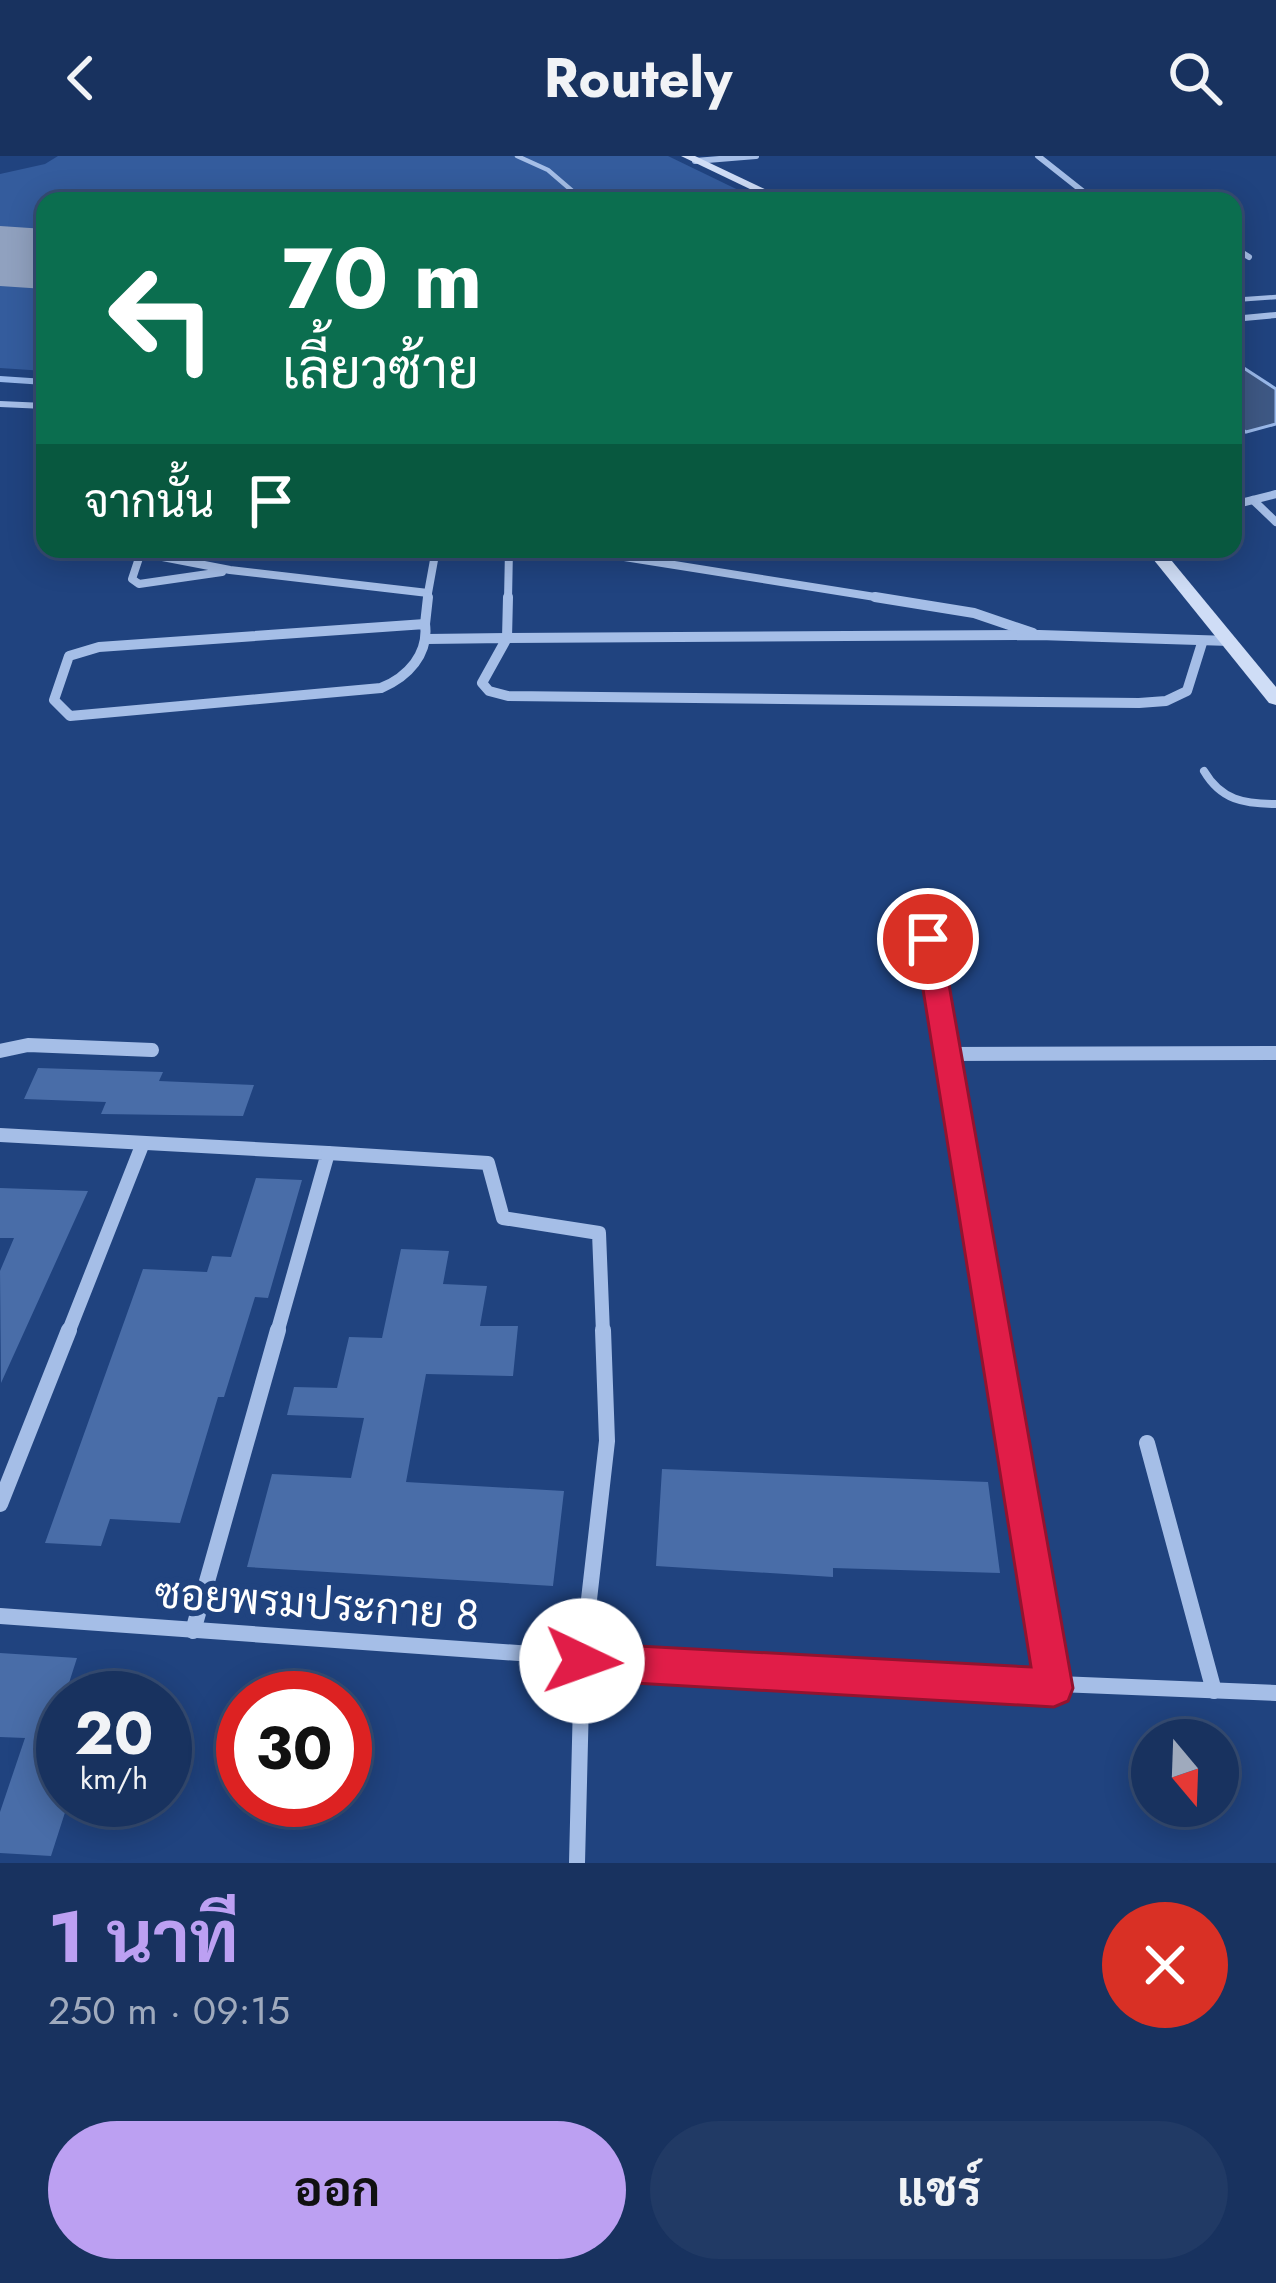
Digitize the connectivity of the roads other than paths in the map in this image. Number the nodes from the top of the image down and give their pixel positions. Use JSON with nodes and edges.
{"nodes":[{"id":1,"x":517,"y":156,"type":"edge"},
{"id":2,"x":756,"y":156,"type":"edge"},
{"id":3,"x":1038,"y":156,"type":"edge"},
{"id":4,"x":690,"y":158,"type":"edge"},
{"id":5,"x":574,"y":192,"type":"edge"},
{"id":6,"x":764,"y":192,"type":"edge"},
{"id":7,"x":1084,"y":192,"type":"edge"},
{"id":8,"x":1242,"y":253,"type":"edge"},
{"id":9,"x":1249,"y":257,"type":"dead end"},
{"id":10,"x":1276,"y":297,"type":"edge"},
{"id":11,"x":1242,"y":299,"type":"edge"},
{"id":12,"x":1276,"y":316,"type":"edge"},
{"id":13,"x":1242,"y":318,"type":"edge"},
{"id":14,"x":0,"y":404,"type":"edge"},
{"id":15,"x":36,"y":406,"type":"edge"},
{"id":16,"x":1276,"y":494,"type":"edge"},
{"id":17,"x":1253,"y":500,"type":"junction"},
{"id":18,"x":1242,"y":503,"type":"edge"},
{"id":19,"x":1276,"y":522,"type":"edge"},
{"id":20,"x":139,"y":558,"type":"edge"},
{"id":21,"x":158,"y":558,"type":"edge"},
{"id":22,"x":434,"y":558,"type":"edge"},
{"id":23,"x":509,"y":558,"type":"edge"},
{"id":24,"x":630,"y":558,"type":"edge"},
{"id":25,"x":1161,"y":558,"type":"edge"},
{"id":26,"x":230,"y":570,"type":"junction"},
{"id":27,"x":428,"y":593,"type":"junction"},
{"id":28,"x":425,"y":624,"type":"junction"},
{"id":29,"x":1040,"y":635,"type":"junction"},
{"id":30,"x":506,"y":638,"type":"junction"},
{"id":31,"x":427,"y":639,"type":"junction"},
{"id":32,"x":1230,"y":641,"type":"junction"},
{"id":33,"x":1202,"y":643,"type":"junction"},
{"id":34,"x":1276,"y":699,"type":"edge"},
{"id":35,"x":1204,"y":771,"type":"dead end"},
{"id":36,"x":1276,"y":804,"type":"edge"},
{"id":37,"x":928,"y":939,"type":"dead end"},
{"id":38,"x":152,"y":1050,"type":"dead end"},
{"id":39,"x":0,"y":1051,"type":"edge"},
{"id":40,"x":1276,"y":1053,"type":"edge"},
{"id":41,"x":947,"y":1054,"type":"junction"},
{"id":42,"x":0,"y":1135,"type":"edge"},
{"id":43,"x":143,"y":1143,"type":"junction"},
{"id":44,"x":328,"y":1153,"type":"junction"},
{"id":45,"x":1147,"y":1443,"type":"dead end"},
{"id":46,"x":0,"y":1504,"type":"edge"},
{"id":47,"x":0,"y":1616,"type":"edge"},
{"id":48,"x":194,"y":1630,"type":"junction"},
{"id":49,"x":582,"y":1661,"type":"junction"},
{"id":50,"x":1054,"y":1688,"type":"junction"},
{"id":51,"x":1214,"y":1691,"type":"junction"},
{"id":52,"x":1276,"y":1693,"type":"edge"},
{"id":53,"x":578,"y":1863,"type":"edge"}],
"edges":[{"from":1,"to":5,"type":"lane"},
{"from":2,"to":4,"type":"street"},
{"from":3,"to":7,"type":"street"},
{"from":4,"to":6,"type":"street"},
{"from":8,"to":9,"type":"street"},
{"from":10,"to":11,"type":"lane"},
{"from":12,"to":13,"type":"street"},
{"from":14,"to":15,"type":"lane"},
{"from":16,"to":17,"type":"street"},
{"from":17,"to":18,"type":"street"},
{"from":17,"to":19,"type":"street"},
{"from":20,"to":26,"type":"street"},
{"from":21,"to":26,"type":"street"},
{"from":22,"to":27,"type":"street"},
{"from":23,"to":30,"type":"street"},
{"from":24,"to":29,"type":"street"},
{"from":25,"to":32,"type":"street"},
{"from":26,"to":27,"type":"street"},
{"from":27,"to":28,"type":"street"},
{"from":28,"to":31,"type":"street"},
{"from":28,"to":31,"type":"street"},
{"from":29,"to":30,"type":"street"},
{"from":29,"to":33,"type":"street"},
{"from":30,"to":31,"type":"street"},
{"from":30,"to":33,"type":"street"},
{"from":32,"to":33,"type":"street"},
{"from":32,"to":34,"type":"street"},
{"from":35,"to":36,"type":"lane"},
{"from":37,"to":41,"type":"street"},
{"from":38,"to":39,"type":"street"},
{"from":40,"to":41,"type":"street"},
{"from":41,"to":50,"type":"street"},
{"from":42,"to":43,"type":"street"},
{"from":43,"to":44,"type":"street"},
{"from":43,"to":46,"type":"street"},
{"from":44,"to":48,"type":"street"},
{"from":44,"to":49,"type":"street"},
{"from":45,"to":51,"type":"street"},
{"from":47,"to":48,"type":"street","name":"ซอยพรมประกาย 8"},
{"from":48,"to":49,"type":"street","name":"ซอยพรมประกาย 8"},
{"from":49,"to":50,"type":"street","name":"ซอยพรมประกาย 8"},
{"from":49,"to":53,"type":"street"},
{"from":50,"to":51,"type":"street","name":"ซอยพรมประกาย 8"},
{"from":51,"to":52,"type":"street","name":"ซอยพรมประกาย 8"}]}
